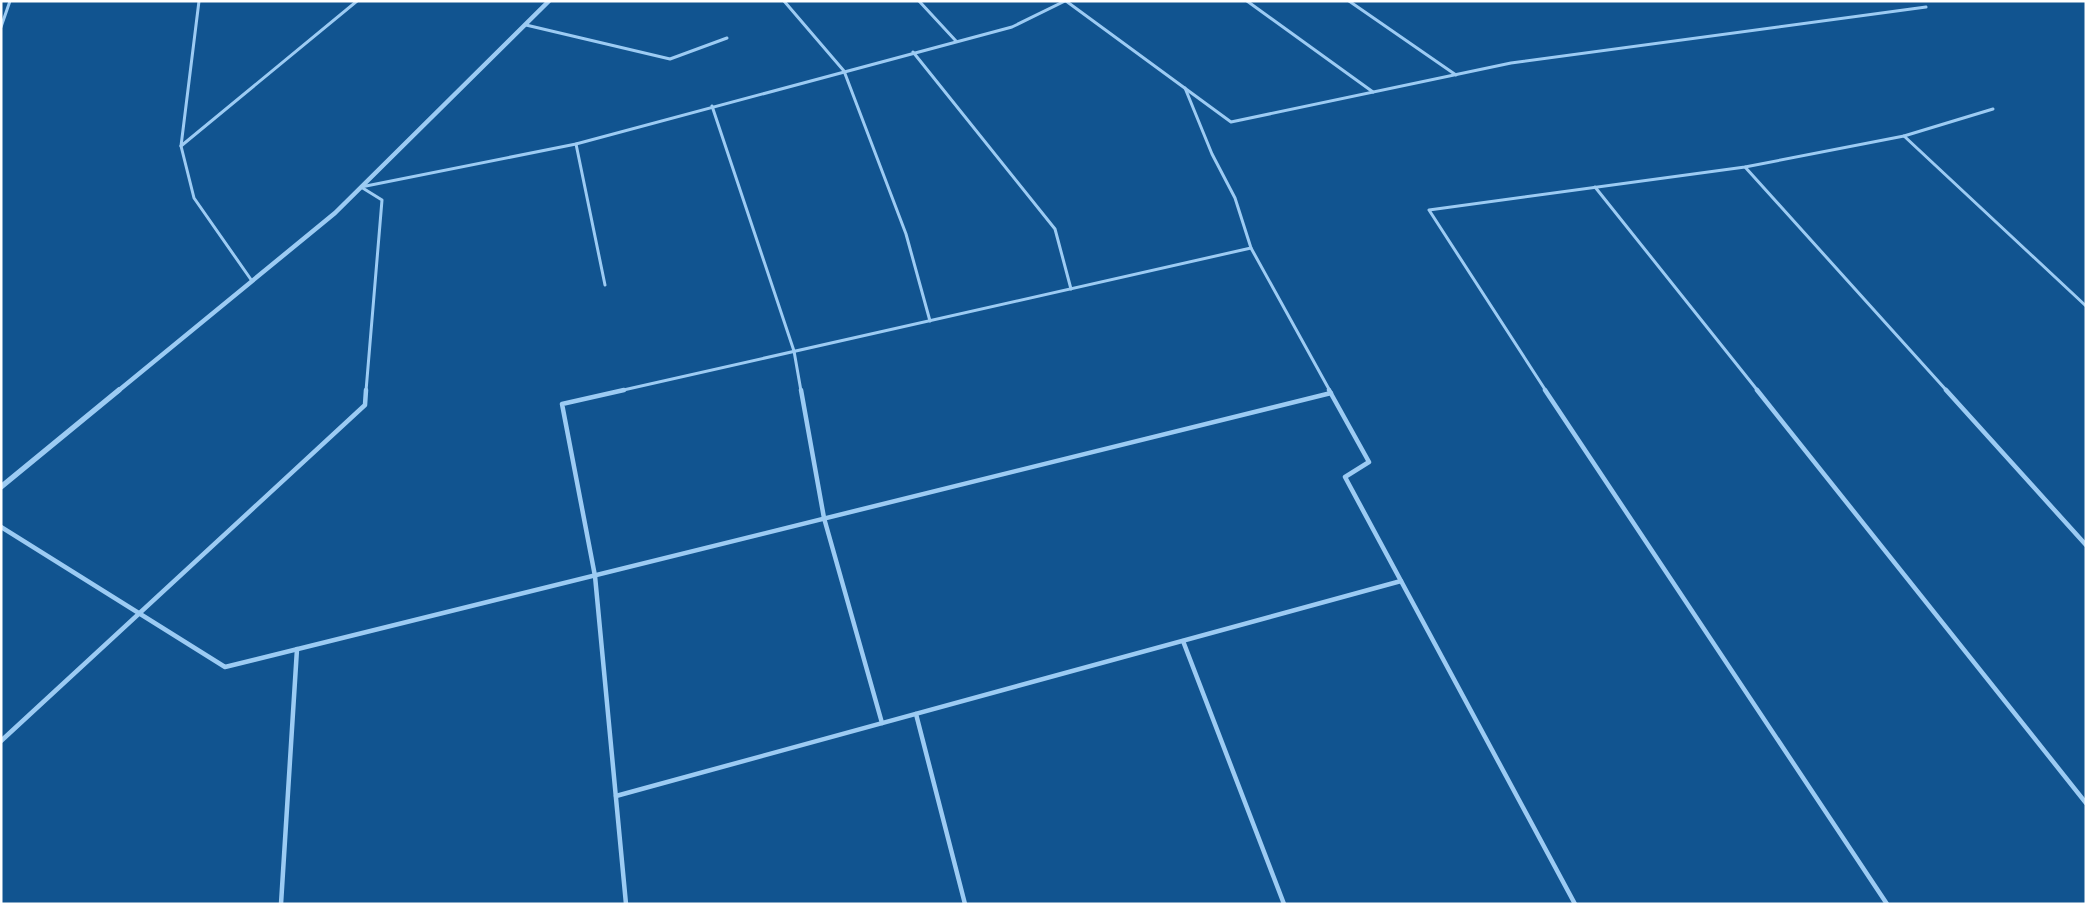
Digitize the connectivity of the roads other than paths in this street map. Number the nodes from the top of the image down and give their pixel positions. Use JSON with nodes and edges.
{"nodes":[{"id":1,"x":10,"y":1,"type":"edge"},
{"id":2,"x":199,"y":1,"type":"edge"},
{"id":3,"x":357,"y":1,"type":"edge"},
{"id":4,"x":550,"y":1,"type":"edge"},
{"id":5,"x":784,"y":1,"type":"edge"},
{"id":6,"x":919,"y":1,"type":"edge"},
{"id":7,"x":1066,"y":1,"type":"edge"},
{"id":8,"x":1247,"y":1,"type":"edge"},
{"id":9,"x":1349,"y":1,"type":"edge"},
{"id":10,"x":1926,"y":7,"type":"dead end"},
{"id":11,"x":526,"y":25,"type":"junction"},
{"id":12,"x":1,"y":27,"type":"edge"},
{"id":13,"x":727,"y":38,"type":"dead end"},
{"id":14,"x":956,"y":41,"type":"junction"},
{"id":15,"x":913,"y":52,"type":"junction"},
{"id":16,"x":844,"y":71,"type":"junction"},
{"id":17,"x":1456,"y":75,"type":"junction"},
{"id":18,"x":1185,"y":88,"type":"junction"},
{"id":19,"x":1373,"y":92,"type":"junction"},
{"id":20,"x":712,"y":106,"type":"junction"},
{"id":21,"x":1993,"y":109,"type":"dead end"},
{"id":22,"x":1904,"y":136,"type":"junction"},
{"id":23,"x":576,"y":144,"type":"junction"},
{"id":24,"x":181,"y":146,"type":"junction"},
{"id":25,"x":1745,"y":167,"type":"junction"},
{"id":26,"x":361,"y":187,"type":"junction"},
{"id":27,"x":1595,"y":187,"type":"junction"},
{"id":28,"x":1251,"y":248,"type":"junction"},
{"id":29,"x":252,"y":281,"type":"junction"},
{"id":30,"x":605,"y":285,"type":"dead end"},
{"id":31,"x":1071,"y":289,"type":"junction"},
{"id":32,"x":2086,"y":306,"type":"edge"},
{"id":33,"x":930,"y":321,"type":"junction"},
{"id":34,"x":794,"y":351,"type":"junction"},
{"id":35,"x":1331,"y":393,"type":"junction"},
{"id":36,"x":1,"y":487,"type":"edge"},
{"id":37,"x":824,"y":518,"type":"junction"},
{"id":38,"x":1,"y":527,"type":"edge"},
{"id":39,"x":2086,"y":545,"type":"edge"},
{"id":40,"x":595,"y":576,"type":"junction"},
{"id":41,"x":1401,"y":581,"type":"junction"},
{"id":42,"x":139,"y":613,"type":"junction"},
{"id":43,"x":1183,"y":641,"type":"junction"},
{"id":44,"x":297,"y":649,"type":"junction"},
{"id":45,"x":916,"y":714,"type":"junction"},
{"id":46,"x":882,"y":723,"type":"junction"},
{"id":47,"x":1,"y":741,"type":"edge"},
{"id":48,"x":616,"y":796,"type":"junction"},
{"id":49,"x":2086,"y":803,"type":"edge"},
{"id":50,"x":281,"y":904,"type":"edge"},
{"id":51,"x":626,"y":904,"type":"edge"},
{"id":52,"x":965,"y":904,"type":"edge"},
{"id":53,"x":1284,"y":904,"type":"edge"},
{"id":54,"x":1574,"y":904,"type":"edge"},
{"id":55,"x":1887,"y":904,"type":"edge"}],
"edges":[{"from":1,"to":12,"type":"lane"},
{"from":2,"to":24,"type":"lane"},
{"from":3,"to":24,"type":"lane"},
{"from":4,"to":11,"type":"street"},
{"from":5,"to":16,"type":"lane"},
{"from":6,"to":14,"type":"lane"},
{"from":7,"to":14,"type":"lane"},
{"from":7,"to":18,"type":"lane"},
{"from":8,"to":19,"type":"lane"},
{"from":9,"to":17,"type":"lane"},
{"from":10,"to":17,"type":"lane"},
{"from":11,"to":13,"type":"lane"},
{"from":11,"to":26,"type":"street"},
{"from":14,"to":15,"type":"lane"},
{"from":15,"to":16,"type":"lane"},
{"from":15,"to":31,"type":"lane"},
{"from":16,"to":20,"type":"lane"},
{"from":16,"to":33,"type":"lane"},
{"from":17,"to":19,"type":"lane"},
{"from":18,"to":19,"type":"lane"},
{"from":18,"to":28,"type":"lane"},
{"from":20,"to":23,"type":"lane"},
{"from":20,"to":34,"type":"lane"},
{"from":21,"to":22,"type":"lane"},
{"from":22,"to":25,"type":"lane"},
{"from":22,"to":32,"type":"lane"},
{"from":23,"to":26,"type":"lane"},
{"from":23,"to":30,"type":"lane"},
{"from":24,"to":29,"type":"lane"},
{"from":25,"to":27,"type":"lane"},
{"from":25,"to":39,"type":"lane"},
{"from":26,"to":29,"type":"street"},
{"from":26,"to":42,"type":"lane"},
{"from":27,"to":49,"type":"lane"},
{"from":27,"to":55,"type":"lane"},
{"from":28,"to":31,"type":"lane"},
{"from":28,"to":35,"type":"lane"},
{"from":29,"to":36,"type":"street"},
{"from":31,"to":33,"type":"lane"},
{"from":33,"to":34,"type":"lane"},
{"from":34,"to":37,"type":"lane"},
{"from":34,"to":40,"type":"lane"},
{"from":35,"to":37,"type":"lane"},
{"from":35,"to":41,"type":"lane"},
{"from":37,"to":40,"type":"lane"},
{"from":37,"to":46,"type":"lane"},
{"from":38,"to":42,"type":"lane"},
{"from":40,"to":44,"type":"lane"},
{"from":40,"to":48,"type":"lane"},
{"from":41,"to":43,"type":"lane"},
{"from":41,"to":54,"type":"lane"},
{"from":42,"to":44,"type":"lane"},
{"from":42,"to":47,"type":"lane"},
{"from":43,"to":45,"type":"lane"},
{"from":43,"to":53,"type":"lane"},
{"from":44,"to":50,"type":"lane"},
{"from":45,"to":46,"type":"lane"},
{"from":45,"to":52,"type":"lane"},
{"from":46,"to":48,"type":"lane"},
{"from":48,"to":51,"type":"lane"}]}
